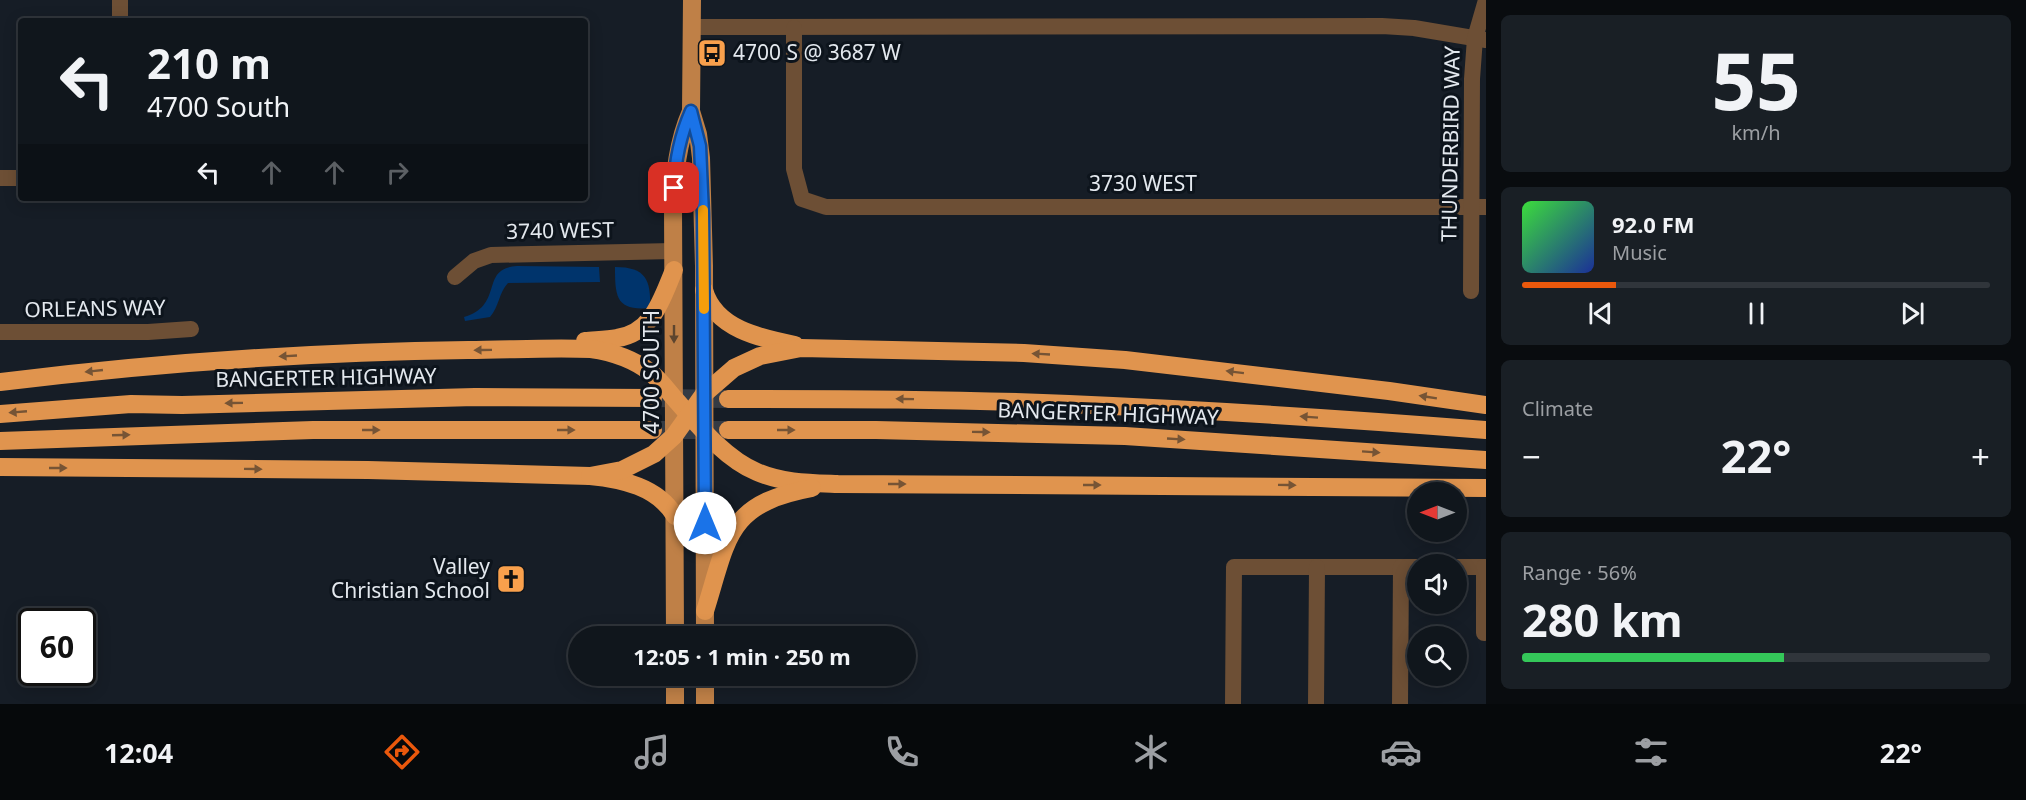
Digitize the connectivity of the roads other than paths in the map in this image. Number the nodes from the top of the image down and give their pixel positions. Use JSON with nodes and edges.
{"nodes":[{"id":1,"x":120,"y":0,"type":"edge"},
{"id":2,"x":692,"y":0,"type":"edge"},
{"id":3,"x":1486,"y":0,"type":"edge"},
{"id":4,"x":120,"y":18,"type":"edge"},
{"id":5,"x":692,"y":27,"type":"junction"},
{"id":6,"x":794,"y":28,"type":"junction"},
{"id":7,"x":1481,"y":39,"type":"edge"},
{"id":8,"x":691,"y":111,"type":"junction"},
{"id":9,"x":0,"y":178,"type":"edge"},
{"id":10,"x":18,"y":178,"type":"edge"},
{"id":11,"x":1478,"y":207,"type":"edge"},
{"id":12,"x":673,"y":251,"type":"junction"},
{"id":13,"x":674,"y":270,"type":"junction"},
{"id":14,"x":455,"y":277,"type":"dead end"},
{"id":15,"x":704,"y":290,"type":"junction"},
{"id":16,"x":1471,"y":291,"type":"dead end"},
{"id":17,"x":191,"y":329,"type":"dead end"},
{"id":18,"x":0,"y":332,"type":"edge"},
{"id":19,"x":815,"y":348,"type":"junction"},
{"id":20,"x":542,"y":349,"type":"junction"},
{"id":21,"x":0,"y":382,"type":"edge"},
{"id":22,"x":704,"y":394,"type":"junction"},
{"id":23,"x":653,"y":398,"type":"tunnel mouth"},
{"id":24,"x":674,"y":398,"type":"junction"},
{"id":25,"x":728,"y":399,"type":"tunnel mouth"},
{"id":26,"x":1486,"y":405,"type":"edge"},
{"id":27,"x":0,"y":414,"type":"edge"},
{"id":28,"x":689,"y":414,"type":"junction"},
{"id":29,"x":653,"y":430,"type":"tunnel mouth"},
{"id":30,"x":704,"y":430,"type":"junction"},
{"id":31,"x":728,"y":430,"type":"tunnel mouth"},
{"id":32,"x":1486,"y":430,"type":"edge"},
{"id":33,"x":674,"y":436,"type":"junction"},
{"id":34,"x":0,"y":441,"type":"edge"},
{"id":35,"x":1486,"y":460,"type":"edge"},
{"id":36,"x":0,"y":467,"type":"edge"},
{"id":37,"x":590,"y":476,"type":"junction"},
{"id":38,"x":838,"y":484,"type":"junction"},
{"id":39,"x":1486,"y":488,"type":"edge"},
{"id":40,"x":675,"y":516,"type":"junction"},
{"id":41,"x":1317,"y":567,"type":"junction"},
{"id":42,"x":1407,"y":567,"type":"edge"},
{"id":43,"x":1467,"y":567,"type":"edge"},
{"id":44,"x":1485,"y":567,"type":"edge"},
{"id":45,"x":1407,"y":597,"type":"edge"},
{"id":46,"x":705,"y":611,"type":"junction"},
{"id":47,"x":675,"y":626,"type":"edge"},
{"id":48,"x":705,"y":626,"type":"edge"},
{"id":49,"x":1484,"y":633,"type":"dead end"},
{"id":50,"x":675,"y":686,"type":"edge"},
{"id":51,"x":705,"y":686,"type":"edge"},
{"id":52,"x":675,"y":704,"type":"edge"},
{"id":53,"x":705,"y":704,"type":"edge"},
{"id":54,"x":1233,"y":704,"type":"edge"},
{"id":55,"x":1316,"y":704,"type":"edge"},
{"id":56,"x":1400,"y":704,"type":"edge"}],
"edges":[{"from":1,"to":4,"type":"street"},
{"from":2,"to":5,"type":"main road","name":"4700 SOUTH"},
{"from":3,"to":7,"type":"street","name":"THUNDERBIRD WAY"},
{"from":5,"to":6,"type":"street"},
{"from":5,"to":8,"type":"main road","name":"4700 SOUTH"},
{"from":6,"to":7,"type":"street"},
{"from":6,"to":11,"type":"street","name":"3730 WEST"},
{"from":7,"to":11,"type":"street","name":"THUNDERBIRD WAY"},
{"from":8,"to":12,"type":"main road","name":"4700 SOUTH"},
{"from":8,"to":15,"type":"main road","name":"4700 SOUTH"},
{"from":9,"to":10,"type":"street"},
{"from":11,"to":16,"type":"street","name":"THUNDERBIRD WAY"},
{"from":12,"to":13,"type":"main road","name":"4700 SOUTH"},
{"from":12,"to":14,"type":"street","name":"3740 WEST"},
{"from":13,"to":20,"type":"highway"},
{"from":13,"to":24,"type":"main road","name":"4700 SOUTH","one_way":true},
{"from":15,"to":19,"type":"highway"},
{"from":15,"to":22,"type":"main road","name":"4700 SOUTH"},
{"from":17,"to":18,"type":"street","name":"ORLEANS WAY"},
{"from":19,"to":22,"type":"highway"},
{"from":26,"to":19,"type":"highway","one_way":true},
{"from":20,"to":21,"type":"highway","one_way":true},
{"from":20,"to":24,"type":"highway"},
{"from":22,"to":28,"type":"highway"},
{"from":22,"to":30,"type":"main road","name":"4700 SOUTH"},
{"from":23,"to":27,"type":"highway","name":"BANGERTER HIGHWAY","one_way":true},
{"from":24,"to":28,"type":"highway"},
{"from":24,"to":33,"type":"main road","name":"4700 SOUTH"},
{"from":32,"to":25,"type":"highway","name":"BANGERTER HIGHWAY","one_way":true},
{"from":28,"to":30,"type":"highway"},
{"from":28,"to":33,"type":"highway"},
{"from":34,"to":29,"type":"highway","one_way":true},
{"from":30,"to":38,"type":"highway"},
{"from":30,"to":46,"type":"main road","name":"4700 SOUTH"},
{"from":31,"to":35,"type":"highway","name":"BANGERTER HIGHWAY","one_way":true},
{"from":33,"to":37,"type":"highway"},
{"from":33,"to":40,"type":"main road","name":"4700 SOUTH"},
{"from":36,"to":37,"type":"highway","one_way":true},
{"from":37,"to":40,"type":"highway"},
{"from":38,"to":39,"type":"highway","one_way":true},
{"from":38,"to":46,"type":"highway"},
{"from":40,"to":47,"type":"main road","name":"4700 SOUTH"},
{"from":41,"to":42,"type":"street"},
{"from":41,"to":54,"type":"street"},
{"from":41,"to":55,"type":"street"},
{"from":43,"to":44,"type":"street"},
{"from":44,"to":49,"type":"street"},
{"from":45,"to":56,"type":"street"},
{"from":46,"to":48,"type":"main road","name":"4700 SOUTH"},
{"from":50,"to":52,"type":"main road"},
{"from":51,"to":53,"type":"main road"}]}
